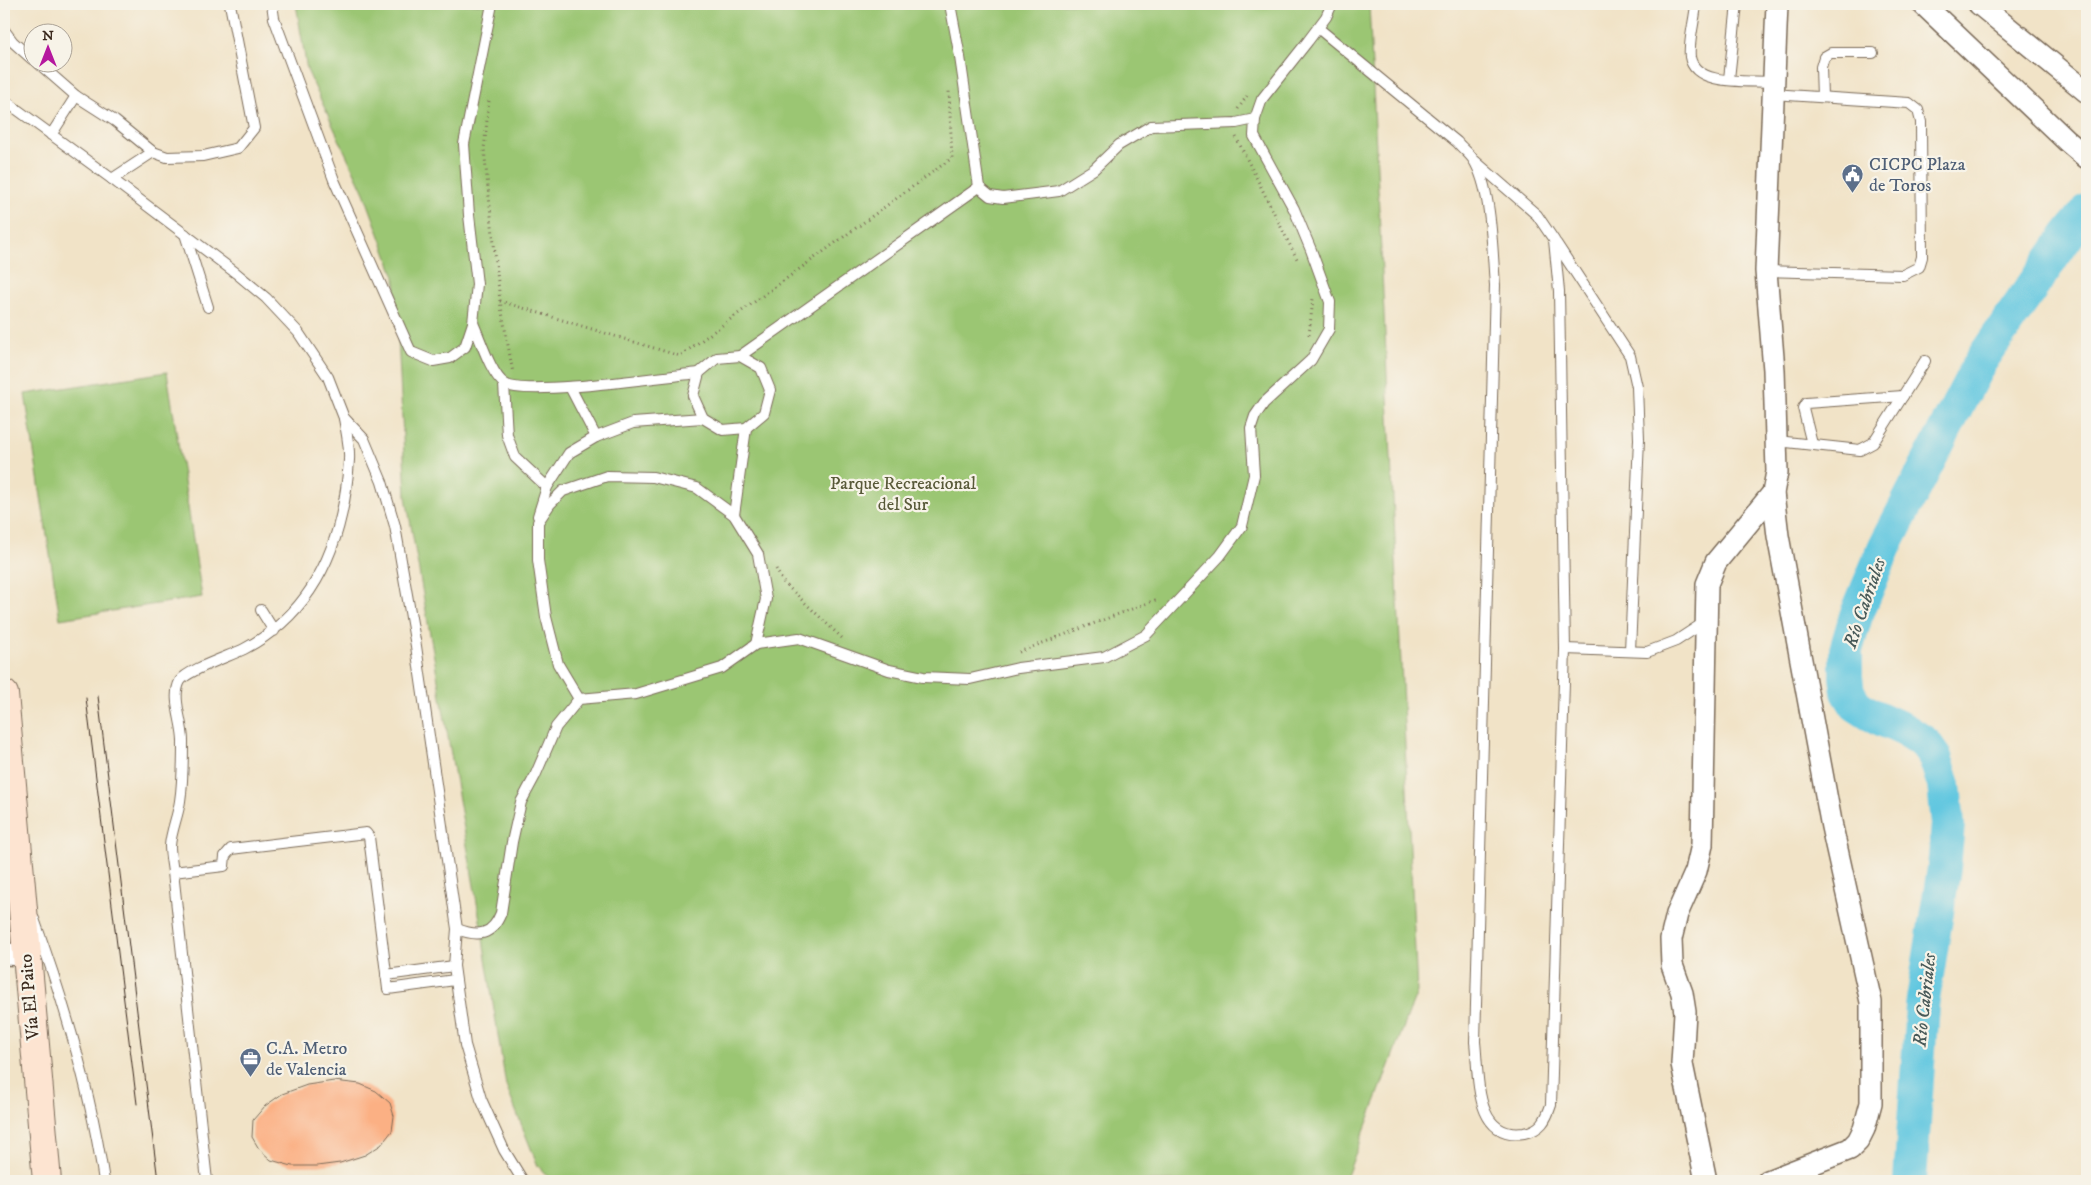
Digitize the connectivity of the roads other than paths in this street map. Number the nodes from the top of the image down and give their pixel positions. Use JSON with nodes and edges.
{"nodes":[{"id":1,"x":230,"y":4,"type":"edge"},
{"id":2,"x":272,"y":4,"type":"edge"},
{"id":3,"x":492,"y":4,"type":"edge"},
{"id":4,"x":950,"y":4,"type":"edge"},
{"id":5,"x":1332,"y":4,"type":"edge"},
{"id":6,"x":1696,"y":4,"type":"edge"},
{"id":7,"x":1737,"y":4,"type":"edge"},
{"id":8,"x":1777,"y":4,"type":"edge"},
{"id":9,"x":1923,"y":4,"type":"edge"},
{"id":10,"x":1979,"y":4,"type":"edge"},
{"id":11,"x":1318,"y":28,"type":"junction"},
{"id":12,"x":4,"y":30,"type":"edge"},
{"id":13,"x":22,"y":50,"type":"edge"},
{"id":14,"x":1873,"y":54,"type":"dead end"},
{"id":15,"x":48,"y":72,"type":"edge"},
{"id":16,"x":1729,"y":79,"type":"junction"},
{"id":17,"x":1772,"y":88,"type":"junction"},
{"id":18,"x":2087,"y":92,"type":"edge"},
{"id":19,"x":76,"y":96,"type":"junction"},
{"id":20,"x":1822,"y":98,"type":"junction"},
{"id":21,"x":4,"y":100,"type":"edge"},
{"id":22,"x":1255,"y":119,"type":"junction"},
{"id":23,"x":51,"y":135,"type":"junction"},
{"id":24,"x":153,"y":152,"type":"junction"},
{"id":25,"x":2087,"y":158,"type":"edge"},
{"id":26,"x":1473,"y":159,"type":"junction"},
{"id":27,"x":112,"y":179,"type":"junction"},
{"id":28,"x":979,"y":187,"type":"junction"},
{"id":29,"x":184,"y":234,"type":"junction"},
{"id":30,"x":1554,"y":240,"type":"junction"},
{"id":31,"x":1766,"y":271,"type":"junction"},
{"id":32,"x":208,"y":307,"type":"dead end"},
{"id":33,"x":473,"y":323,"type":"junction"},
{"id":34,"x":740,"y":356,"type":"junction"},
{"id":35,"x":1925,"y":361,"type":"dead end"},
{"id":36,"x":699,"y":373,"type":"junction"},
{"id":37,"x":504,"y":384,"type":"junction"},
{"id":38,"x":570,"y":387,"type":"junction"},
{"id":39,"x":1903,"y":396,"type":"junction"},
{"id":40,"x":344,"y":418,"type":"junction"},
{"id":41,"x":703,"y":418,"type":"junction"},
{"id":42,"x":746,"y":428,"type":"junction"},
{"id":43,"x":596,"y":437,"type":"junction"},
{"id":44,"x":1777,"y":441,"type":"junction"},
{"id":45,"x":1812,"y":444,"type":"junction"},
{"id":46,"x":547,"y":487,"type":"junction"},
{"id":47,"x":1773,"y":493,"type":"junction"},
{"id":48,"x":734,"y":515,"type":"junction"},
{"id":49,"x":538,"y":522,"type":"junction"},
{"id":50,"x":261,"y":610,"type":"dead end"},
{"id":51,"x":1704,"y":622,"type":"junction"},
{"id":52,"x":274,"y":631,"type":"junction"},
{"id":53,"x":756,"y":644,"type":"junction"},
{"id":54,"x":1565,"y":648,"type":"junction"},
{"id":55,"x":1630,"y":651,"type":"junction"},
{"id":56,"x":4,"y":694,"type":"edge"},
{"id":57,"x":579,"y":699,"type":"junction"},
{"id":58,"x":7,"y":771,"type":"edge"},
{"id":59,"x":173,"y":872,"type":"junction"},
{"id":60,"x":20,"y":879,"type":"junction"},
{"id":61,"x":457,"y":929,"type":"junction"},
{"id":62,"x":15,"y":955,"type":"edge"},
{"id":63,"x":454,"y":966,"type":"junction"},
{"id":64,"x":386,"y":975,"type":"junction"},
{"id":65,"x":455,"y":980,"type":"junction"},
{"id":66,"x":47,"y":1181,"type":"edge"},
{"id":67,"x":104,"y":1181,"type":"edge"},
{"id":68,"x":207,"y":1181,"type":"edge"},
{"id":69,"x":523,"y":1181,"type":"edge"},
{"id":70,"x":1706,"y":1181,"type":"edge"},
{"id":71,"x":1768,"y":1181,"type":"edge"}],
"edges":[{"from":1,"to":24,"type":"lane"},
{"from":2,"to":33,"type":"lane"},
{"from":3,"to":33,"type":"lane"},
{"from":4,"to":28,"type":"lane"},
{"from":5,"to":11,"type":"lane"},
{"from":6,"to":16,"type":"lane"},
{"from":7,"to":16,"type":"lane"},
{"from":8,"to":17,"type":"street"},
{"from":9,"to":25,"type":"street"},
{"from":10,"to":18,"type":"street"},
{"from":11,"to":22,"type":"lane"},
{"from":11,"to":26,"type":"lane"},
{"from":12,"to":13,"type":"lane"},
{"from":14,"to":20,"type":"lane"},
{"from":15,"to":19,"type":"lane"},
{"from":16,"to":17,"type":"lane"},
{"from":17,"to":20,"type":"lane"},
{"from":17,"to":31,"type":"street"},
{"from":19,"to":23,"type":"lane"},
{"from":19,"to":24,"type":"lane"},
{"from":20,"to":31,"type":"lane"},
{"from":21,"to":23,"type":"lane"},
{"from":22,"to":28,"type":"lane"},
{"from":22,"to":53,"type":"lane"},
{"from":23,"to":27,"type":"lane"},
{"from":24,"to":27,"type":"lane"},
{"from":26,"to":30,"type":"lane"},
{"from":26,"to":54,"type":"lane"},
{"from":27,"to":29,"type":"lane"},
{"from":28,"to":34,"type":"lane"},
{"from":29,"to":32,"type":"lane"},
{"from":29,"to":40,"type":"lane"},
{"from":30,"to":54,"type":"lane"},
{"from":30,"to":55,"type":"lane"},
{"from":31,"to":44,"type":"street"},
{"from":33,"to":37,"type":"lane"},
{"from":34,"to":36,"type":"lane"},
{"from":34,"to":42,"type":"lane"},
{"from":35,"to":39,"type":"lane"},
{"from":36,"to":38,"type":"lane"},
{"from":36,"to":41,"type":"lane"},
{"from":37,"to":38,"type":"lane"},
{"from":37,"to":46,"type":"lane"},
{"from":38,"to":43,"type":"lane"},
{"from":39,"to":45,"type":"lane"},
{"from":39,"to":45,"type":"lane"},
{"from":40,"to":52,"type":"lane"},
{"from":40,"to":61,"type":"lane"},
{"from":41,"to":42,"type":"lane"},
{"from":41,"to":43,"type":"lane"},
{"from":42,"to":48,"type":"lane"},
{"from":43,"to":46,"type":"lane"},
{"from":44,"to":45,"type":"lane"},
{"from":44,"to":47,"type":"street"},
{"from":46,"to":49,"type":"lane"},
{"from":47,"to":51,"type":"street"},
{"from":47,"to":71,"type":"street"},
{"from":48,"to":49,"type":"lane"},
{"from":48,"to":53,"type":"lane"},
{"from":49,"to":57,"type":"lane"},
{"from":50,"to":52,"type":"lane"},
{"from":51,"to":55,"type":"lane"},
{"from":51,"to":70,"type":"street"},
{"from":52,"to":59,"type":"lane"},
{"from":53,"to":57,"type":"lane"},
{"from":54,"to":55,"type":"lane"},
{"from":56,"to":58,"type":"street","name":"Vía El Paito"},
{"from":57,"to":61,"type":"lane"},
{"from":58,"to":60,"type":"street","name":"Vía El Paito"},
{"from":59,"to":64,"type":"lane"},
{"from":59,"to":68,"type":"lane"},
{"from":60,"to":62,"type":"street","name":"Vía El Paito"},
{"from":60,"to":67,"type":"lane"},
{"from":61,"to":63,"type":"lane"},
{"from":62,"to":66,"type":"street","name":"Vía El Paito"},
{"from":63,"to":64,"type":"lane"},
{"from":63,"to":65,"type":"lane"},
{"from":64,"to":65,"type":"lane"},
{"from":65,"to":69,"type":"lane"}]}
